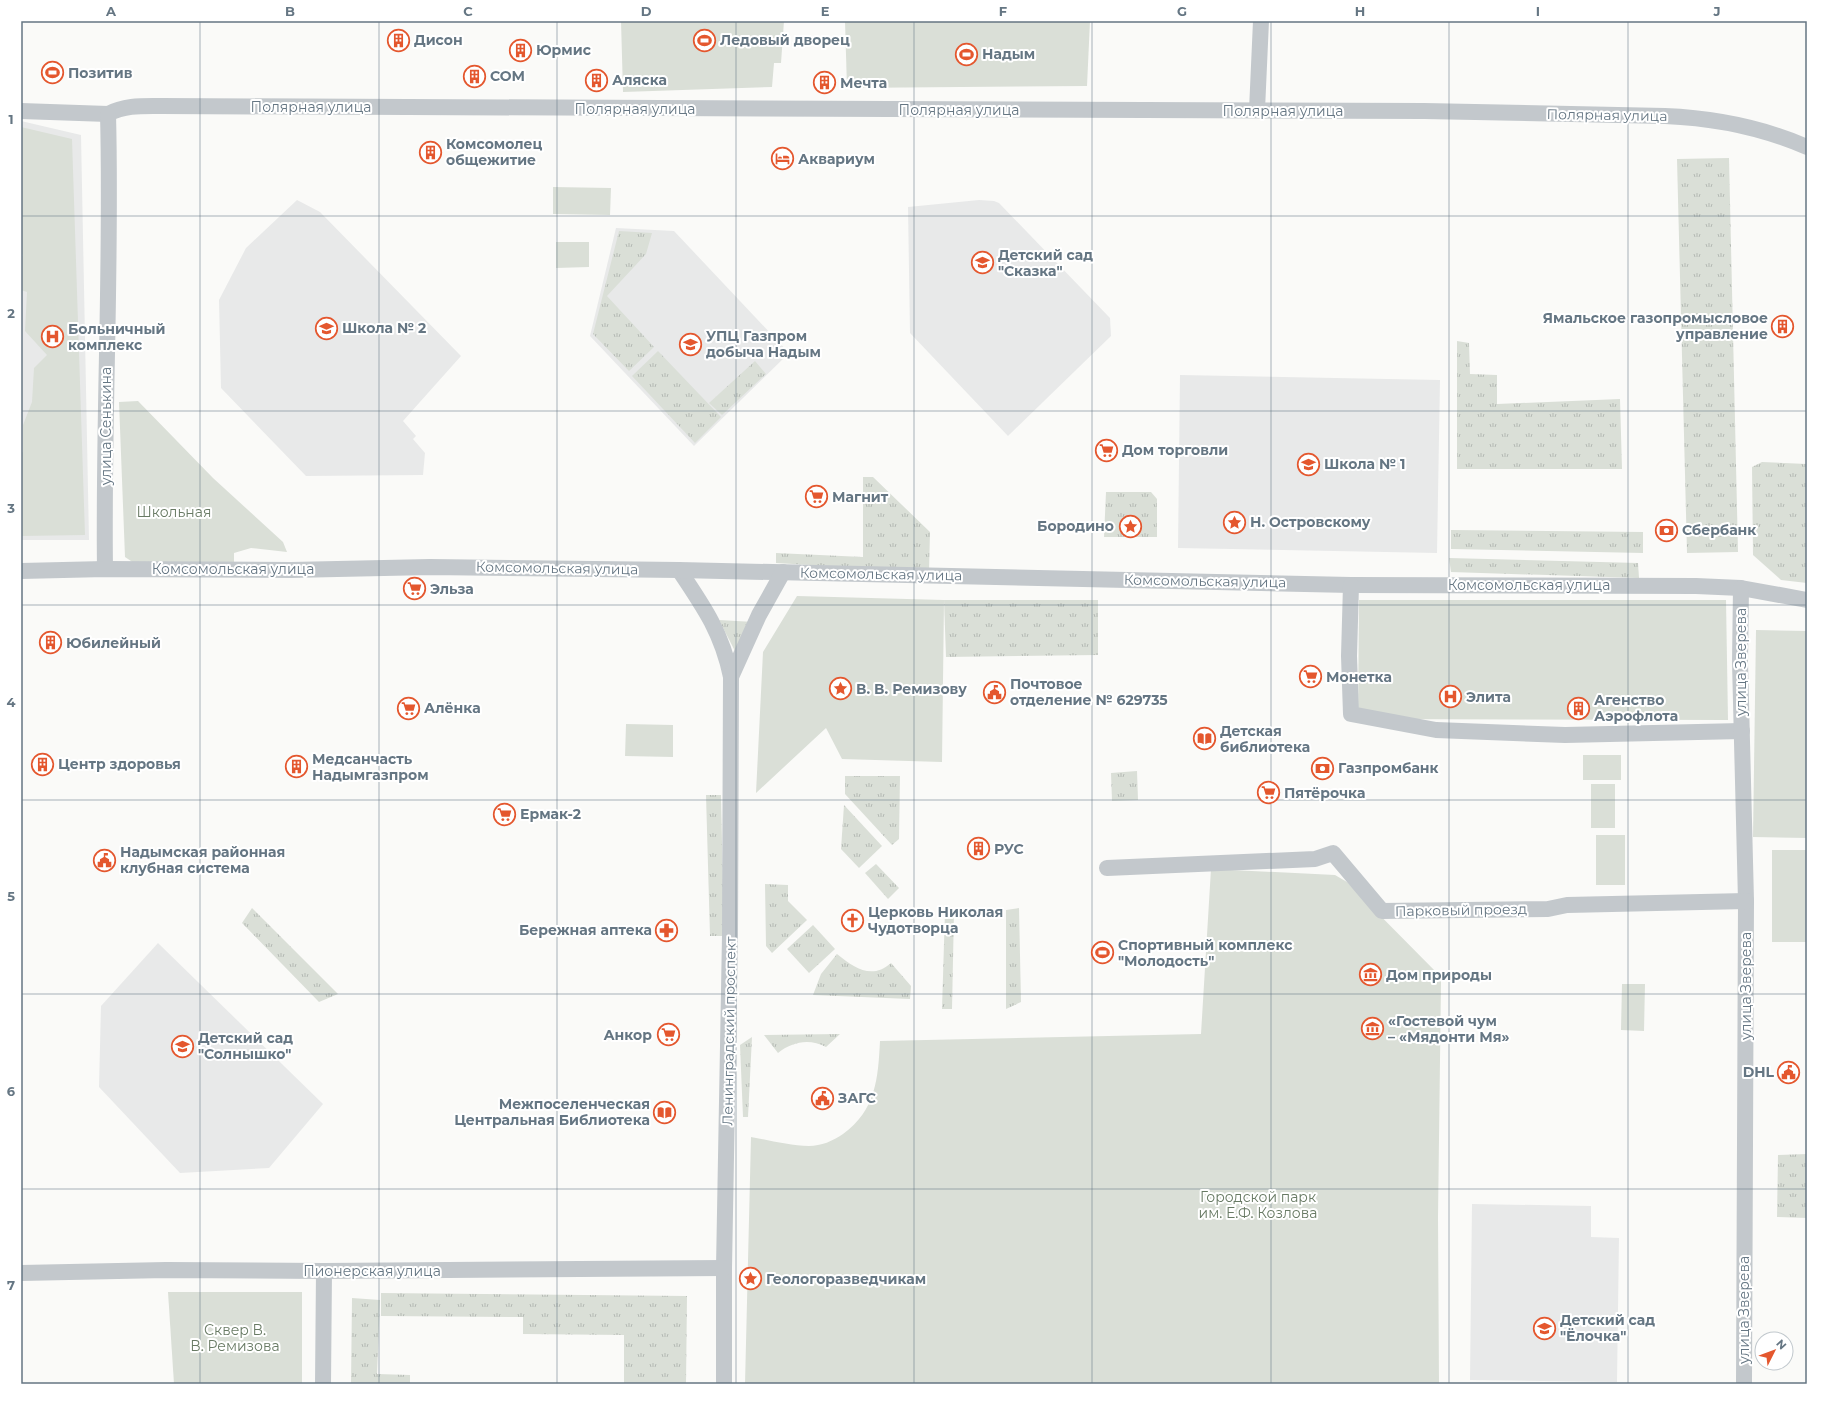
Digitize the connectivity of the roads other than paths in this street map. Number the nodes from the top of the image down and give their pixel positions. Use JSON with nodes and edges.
{"nodes":[{"id":1,"x":1261,"y":21,"type":"edge"},
{"id":2,"x":1257,"y":110,"type":"junction"},
{"id":3,"x":21,"y":111,"type":"edge"},
{"id":4,"x":108,"y":114,"type":"junction"},
{"id":5,"x":1807,"y":147,"type":"edge"},
{"id":6,"x":105,"y":569,"type":"junction"},
{"id":7,"x":679,"y":570,"type":"junction"},
{"id":8,"x":21,"y":571,"type":"edge"},
{"id":9,"x":782,"y":572,"type":"junction"},
{"id":10,"x":1351,"y":585,"type":"junction"},
{"id":11,"x":1741,"y":588,"type":"junction"},
{"id":12,"x":1807,"y":600,"type":"edge"},
{"id":13,"x":731,"y":677,"type":"junction"},
{"id":14,"x":1742,"y":731,"type":"junction"},
{"id":15,"x":1107,"y":868,"type":"dead end"},
{"id":16,"x":1746,"y":900,"type":"junction"},
{"id":17,"x":724,"y":1268,"type":"junction"},
{"id":18,"x":324,"y":1271,"type":"junction"},
{"id":19,"x":21,"y":1273,"type":"edge"},
{"id":20,"x":323,"y":1384,"type":"edge"},
{"id":21,"x":724,"y":1384,"type":"edge"},
{"id":22,"x":1744,"y":1384,"type":"edge"}],
"edges":[{"from":1,"to":2,"type":"street"},
{"from":2,"to":4,"type":"street","name":"Полярная улица"},
{"from":2,"to":5,"type":"street","name":"Полярная улица"},
{"from":3,"to":4,"type":"street"},
{"from":4,"to":6,"type":"street","name":"улица Сенькина"},
{"from":6,"to":7,"type":"street","name":"Комсомольская улица"},
{"from":6,"to":8,"type":"street","name":"Комсомольская улица"},
{"from":7,"to":9,"type":"street","name":"Комсомольская улица"},
{"from":7,"to":13,"type":"street"},
{"from":9,"to":10,"type":"street","name":"Комсомольская улица"},
{"from":9,"to":13,"type":"street"},
{"from":10,"to":11,"type":"street","name":"Комсомольская улица"},
{"from":10,"to":14,"type":"street"},
{"from":11,"to":12,"type":"street","name":"Комсомольская улица"},
{"from":11,"to":14,"type":"street","name":"улица Зверева"},
{"from":13,"to":17,"type":"street","name":"Ленинградский проспект"},
{"from":14,"to":16,"type":"street","name":"улица Зверева"},
{"from":15,"to":16,"type":"street","name":"Парковый проезд"},
{"from":16,"to":22,"type":"street","name":"улица Зверева"},
{"from":17,"to":18,"type":"street","name":"Пионерская улица"},
{"from":17,"to":21,"type":"street","name":"Ленинградский проспект"},
{"from":18,"to":19,"type":"street","name":"Пионерская улица"},
{"from":18,"to":20,"type":"street"}]}
